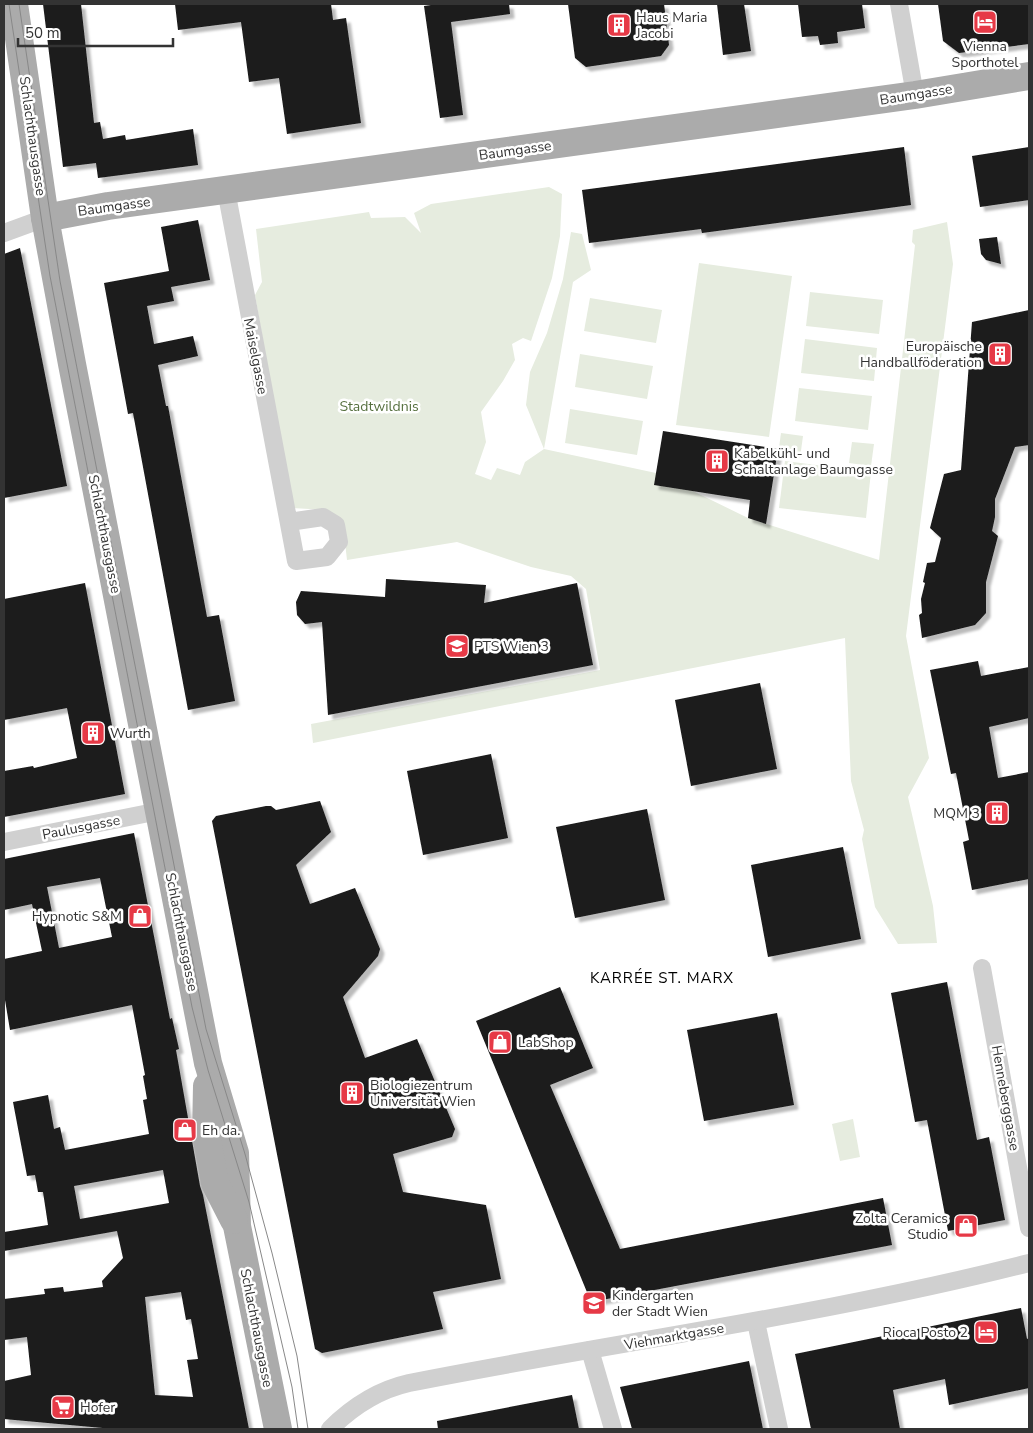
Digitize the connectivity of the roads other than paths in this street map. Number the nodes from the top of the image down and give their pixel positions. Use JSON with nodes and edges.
{"nodes":[{"id":1,"x":14,"y":4,"type":"edge"},
{"id":2,"x":899,"y":4,"type":"edge"},
{"id":3,"x":1029,"y":76,"type":"edge"},
{"id":4,"x":915,"y":95,"type":"junction"},
{"id":5,"x":226,"y":190,"type":"junction"},
{"id":6,"x":45,"y":218,"type":"junction"},
{"id":7,"x":4,"y":233,"type":"edge"},
{"id":8,"x":289,"y":522,"type":"dead end"},
{"id":9,"x":159,"y":812,"type":"junction"},
{"id":10,"x":4,"y":842,"type":"edge"},
{"id":11,"x":982,"y":968,"type":"dead end"},
{"id":12,"x":1029,"y":1228,"type":"edge"},
{"id":13,"x":1029,"y":1263,"type":"edge"},
{"id":14,"x":756,"y":1322,"type":"junction"},
{"id":15,"x":590,"y":1350,"type":"junction"},
{"id":16,"x":278,"y":1429,"type":"edge"},
{"id":17,"x":330,"y":1429,"type":"edge"},
{"id":18,"x":612,"y":1429,"type":"edge"},
{"id":19,"x":779,"y":1429,"type":"edge"}],
"edges":[{"from":1,"to":6,"type":"main road","name":"Schlachthausgasse"},
{"from":2,"to":4,"type":"street"},
{"from":3,"to":4,"type":"main road","name":"Baumgasse"},
{"from":4,"to":5,"type":"main road","name":"Baumgasse"},
{"from":5,"to":6,"type":"main road","name":"Baumgasse"},
{"from":5,"to":8,"type":"street","name":"Maiselgasse"},
{"from":6,"to":7,"type":"street","name":"Baumgasse"},
{"from":6,"to":9,"type":"main road","name":"Schlachthausgasse"},
{"from":9,"to":10,"type":"street","name":"Paulusgasse"},
{"from":9,"to":16,"type":"main road","name":"Schlachthausgasse"},
{"from":11,"to":12,"type":"street","name":"Henneberggasse"},
{"from":13,"to":14,"type":"street","name":"Viehmarktgasse"},
{"from":14,"to":15,"type":"street","name":"Viehmarktgasse"},
{"from":14,"to":19,"type":"street"},
{"from":15,"to":17,"type":"street","name":"Viehmarktgasse"},
{"from":15,"to":18,"type":"street"}]}
